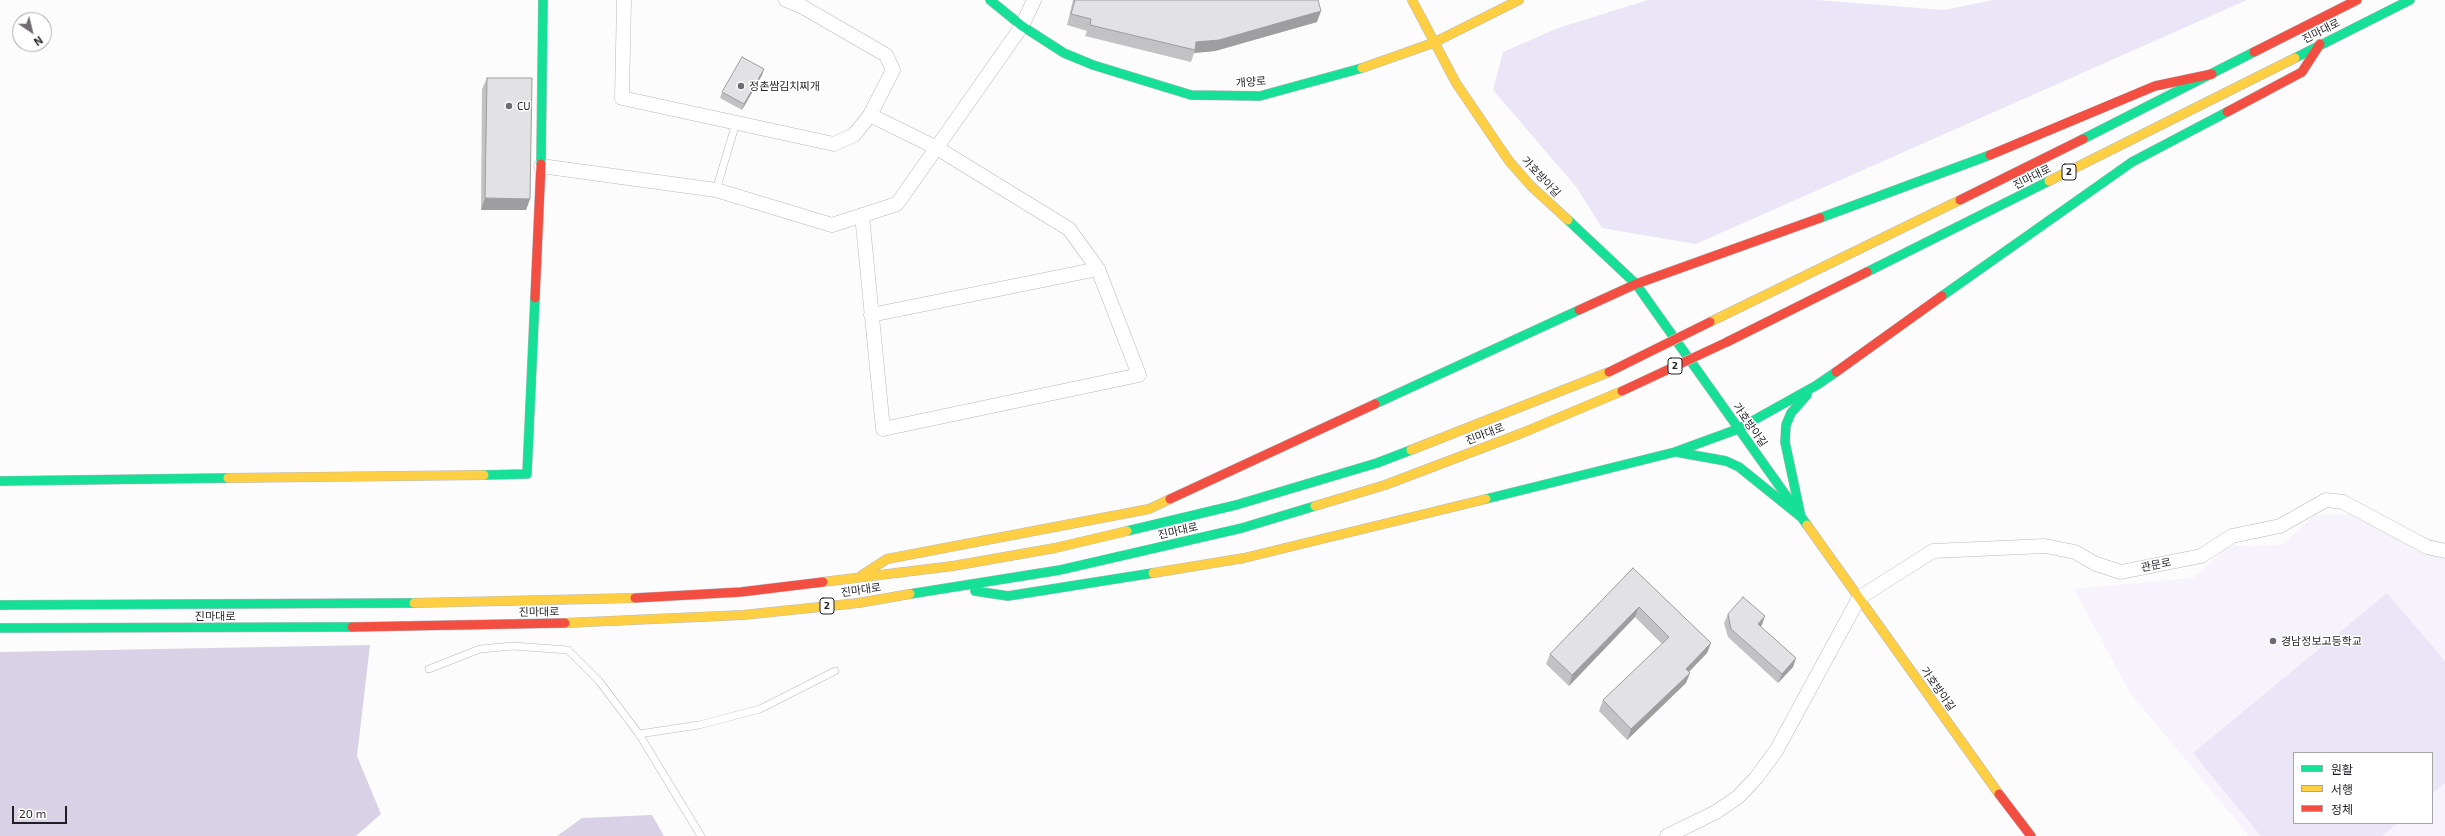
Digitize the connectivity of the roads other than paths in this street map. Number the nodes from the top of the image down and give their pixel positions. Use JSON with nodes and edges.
{"nodes":[{"id":1,"x":543,"y":0,"type":"edge"},
{"id":2,"x":624,"y":0,"type":"edge"},
{"id":3,"x":786,"y":0,"type":"edge"},
{"id":4,"x":990,"y":0,"type":"edge"},
{"id":5,"x":1034,"y":0,"type":"edge"},
{"id":6,"x":1412,"y":0,"type":"edge"},
{"id":7,"x":1519,"y":0,"type":"edge"},
{"id":8,"x":2357,"y":0,"type":"edge"},
{"id":9,"x":2410,"y":0,"type":"edge"},
{"id":10,"x":1022,"y":26,"type":"junction"},
{"id":11,"x":1433,"y":43,"type":"junction"},
{"id":12,"x":2320,"y":44,"type":"junction"},
{"id":13,"x":2212,"y":74,"type":"junction"},
{"id":14,"x":870,"y":115,"type":"junction"},
{"id":15,"x":736,"y":123,"type":"junction"},
{"id":16,"x":937,"y":148,"type":"junction"},
{"id":17,"x":541,"y":166,"type":"junction"},
{"id":18,"x":716,"y":190,"type":"junction"},
{"id":19,"x":862,"y":215,"type":"junction"},
{"id":20,"x":1098,"y":269,"type":"junction"},
{"id":21,"x":1636,"y":284,"type":"junction"},
{"id":22,"x":872,"y":315,"type":"junction"},
{"id":23,"x":1817,"y":385,"type":"junction"},
{"id":24,"x":1738,"y":429,"type":"junction"},
{"id":25,"x":1675,"y":452,"type":"junction"},
{"id":26,"x":0,"y":481,"type":"edge"},
{"id":27,"x":1801,"y":517,"type":"junction"},
{"id":28,"x":2445,"y":551,"type":"edge"},
{"id":29,"x":855,"y":579,"type":"junction"},
{"id":30,"x":954,"y":588,"type":"junction"},
{"id":31,"x":1859,"y":598,"type":"junction"},
{"id":32,"x":0,"y":605,"type":"edge"},
{"id":33,"x":0,"y":628,"type":"edge"},
{"id":34,"x":429,"y":669,"type":"dead end"},
{"id":35,"x":835,"y":670,"type":"dead end"},
{"id":36,"x":639,"y":734,"type":"junction"},
{"id":37,"x":700,"y":836,"type":"edge"},
{"id":38,"x":1667,"y":836,"type":"edge"},
{"id":39,"x":2031,"y":836,"type":"edge"}],
"edges":[{"from":1,"to":17,"type":"main road"},
{"from":2,"to":15,"type":"street"},
{"from":3,"to":14,"type":"street"},
{"from":4,"to":10,"type":"main road","name":"개양로"},
{"from":5,"to":10,"type":"street"},
{"from":6,"to":11,"type":"main road","name":"가호방아길"},
{"from":7,"to":11,"type":"main road","name":"개양로"},
{"from":8,"to":13,"type":"main road","name":"진마대로","number":"2"},
{"from":9,"to":12,"type":"main road","name":"진마대로","number":"2"},
{"from":10,"to":11,"type":"main road","name":"개양로"},
{"from":10,"to":16,"type":"street"},
{"from":11,"to":21,"type":"main road","name":"가호방아길"},
{"from":12,"to":23,"type":"main road"},
{"from":12,"to":30,"type":"main road","name":"진마대로","number":"2","bridge":true},
{"from":13,"to":21,"type":"main road"},
{"from":13,"to":29,"type":"main road","name":"진마대로","number":"2","bridge":true},
{"from":14,"to":15,"type":"street"},
{"from":14,"to":16,"type":"street"},
{"from":15,"to":18,"type":"lane"},
{"from":16,"to":19,"type":"street"},
{"from":16,"to":20,"type":"street"},
{"from":17,"to":18,"type":"street"},
{"from":17,"to":26,"type":"main road"},
{"from":18,"to":19,"type":"street"},
{"from":19,"to":22,"type":"street"},
{"from":20,"to":22,"type":"street"},
{"from":20,"to":22,"type":"street"},
{"from":21,"to":24,"type":"main road","name":"가호방아길"},
{"from":21,"to":29,"type":"main road"},
{"from":23,"to":24,"type":"main road"},
{"from":23,"to":27,"type":"main road"},
{"from":24,"to":25,"type":"main road"},
{"from":24,"to":27,"type":"main road","name":"가호방아길"},
{"from":25,"to":27,"type":"main road"},
{"from":25,"to":30,"type":"main road"},
{"from":27,"to":31,"type":"main road","name":"가호방아길"},
{"from":28,"to":31,"type":"street","name":"관문로"},
{"from":29,"to":32,"type":"main road","name":"진마대로","number":"2"},
{"from":30,"to":33,"type":"main road","name":"진마대로","number":"2"},
{"from":31,"to":38,"type":"street"},
{"from":31,"to":39,"type":"main road","name":"가호방아길"},
{"from":34,"to":36,"type":"lane"},
{"from":35,"to":36,"type":"lane"},
{"from":36,"to":37,"type":"lane"}]}
